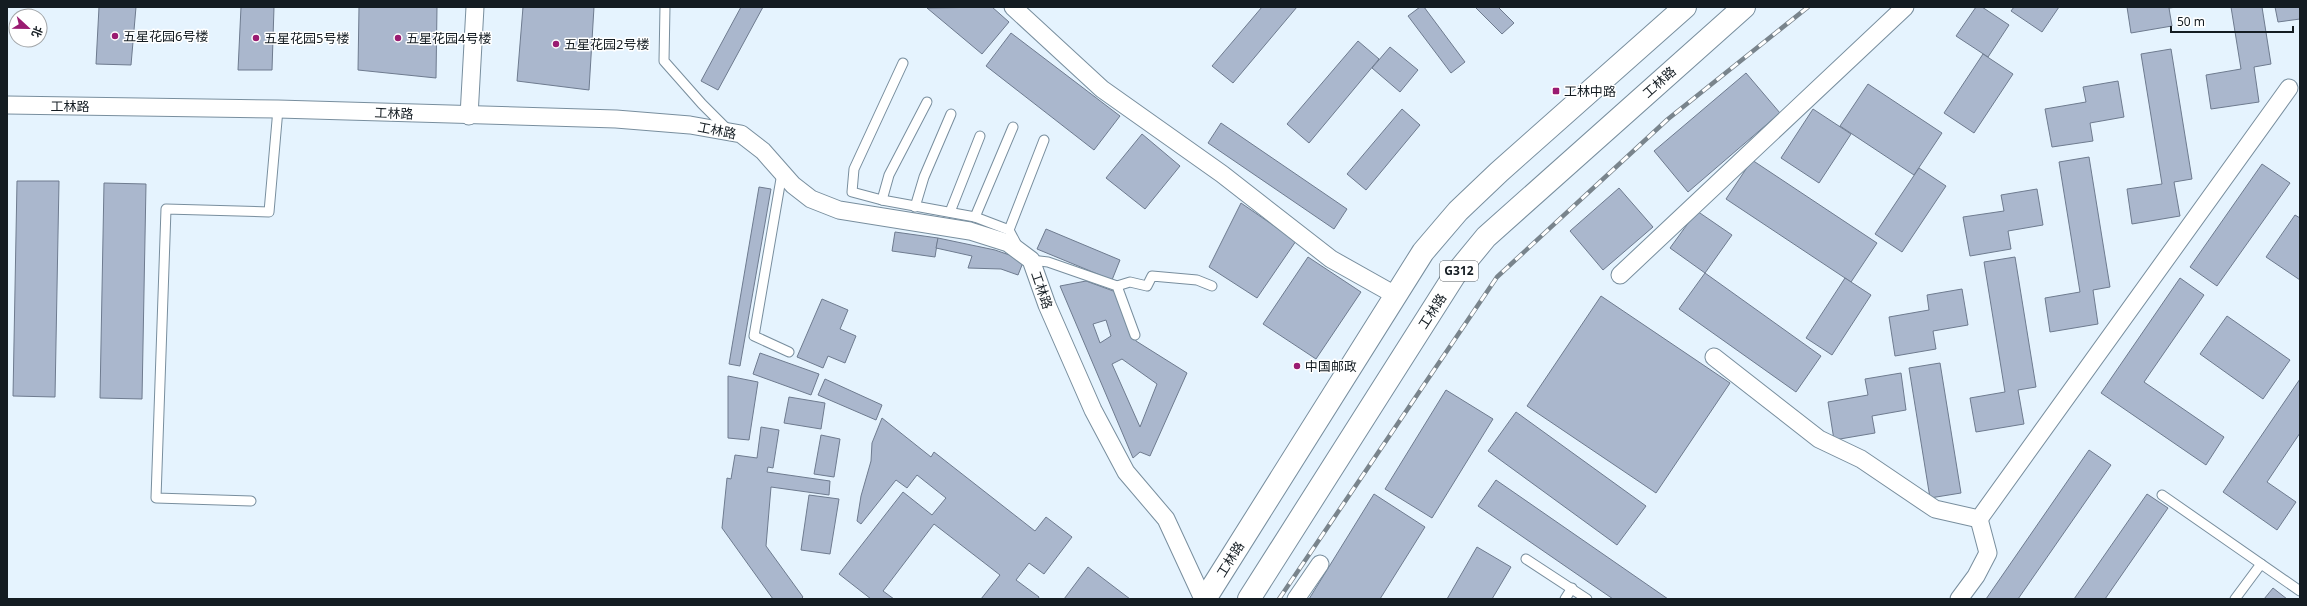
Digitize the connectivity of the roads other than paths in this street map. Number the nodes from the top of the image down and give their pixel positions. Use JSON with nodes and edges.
{"nodes":[{"id":1,"x":474,"y":7,"type":"edge"},
{"id":2,"x":665,"y":7,"type":"edge"},
{"id":3,"x":1013,"y":7,"type":"edge"},
{"id":4,"x":1685,"y":7,"type":"edge"},
{"id":5,"x":1744,"y":7,"type":"edge"},
{"id":6,"x":1905,"y":7,"type":"edge"},
{"id":7,"x":903,"y":63,"type":"dead end"},
{"id":8,"x":2289,"y":88,"type":"dead end"},
{"id":9,"x":927,"y":102,"type":"dead end"},
{"id":10,"x":7,"y":105,"type":"edge"},
{"id":11,"x":278,"y":109,"type":"junction"},
{"id":12,"x":951,"y":114,"type":"dead end"},
{"id":13,"x":469,"y":116,"type":"junction"},
{"id":14,"x":1013,"y":127,"type":"dead end"},
{"id":15,"x":729,"y":130,"type":"junction"},
{"id":16,"x":980,"y":136,"type":"dead end"},
{"id":17,"x":1044,"y":140,"type":"dead end"},
{"id":18,"x":782,"y":173,"type":"junction"},
{"id":19,"x":882,"y":200,"type":"junction"},
{"id":20,"x":915,"y":207,"type":"junction"},
{"id":21,"x":950,"y":212,"type":"junction"},
{"id":22,"x":975,"y":217,"type":"junction"},
{"id":23,"x":1009,"y":230,"type":"junction"},
{"id":24,"x":1025,"y":255,"type":"junction"},
{"id":25,"x":1620,"y":275,"type":"dead end"},
{"id":26,"x":1117,"y":286,"type":"junction"},
{"id":27,"x":1212,"y":286,"type":"dead end"},
{"id":28,"x":1395,"y":295,"type":"junction"},
{"id":29,"x":1136,"y":335,"type":"dead end"},
{"id":30,"x":789,"y":352,"type":"dead end"},
{"id":31,"x":1714,"y":357,"type":"dead end"},
{"id":32,"x":2162,"y":495,"type":"dead end"},
{"id":33,"x":251,"y":501,"type":"dead end"},
{"id":34,"x":1979,"y":519,"type":"junction"},
{"id":35,"x":1526,"y":558,"type":"dead end"},
{"id":36,"x":1320,"y":564,"type":"dead end"},
{"id":37,"x":2261,"y":564,"type":"junction"},
{"id":38,"x":1572,"y":588,"type":"junction"},
{"id":39,"x":2300,"y":591,"type":"edge"},
{"id":40,"x":1204,"y":599,"type":"edge"},
{"id":41,"x":1250,"y":599,"type":"edge"},
{"id":42,"x":1296,"y":599,"type":"edge"},
{"id":43,"x":1565,"y":599,"type":"edge"},
{"id":44,"x":1587,"y":599,"type":"edge"},
{"id":45,"x":1959,"y":599,"type":"edge"},
{"id":46,"x":2235,"y":599,"type":"edge"}],
"edges":[{"from":1,"to":13,"type":"street"},
{"from":2,"to":15,"type":"lane"},
{"from":3,"to":28,"type":"street"},
{"from":4,"to":28,"type":"highway","name":"工林路","number":"G312"},
{"from":5,"to":41,"type":"highway","name":"工林路","number":"G312"},
{"from":6,"to":25,"type":"street"},
{"from":7,"to":19,"type":"lane"},
{"from":8,"to":34,"type":"street"},
{"from":9,"to":19,"type":"lane"},
{"from":10,"to":11,"type":"street","name":"工林路"},
{"from":11,"to":13,"type":"street","name":"工林路"},
{"from":11,"to":33,"type":"lane"},
{"from":12,"to":20,"type":"lane"},
{"from":13,"to":15,"type":"street","name":"工林路"},
{"from":14,"to":22,"type":"lane"},
{"from":15,"to":18,"type":"street","name":"工林路"},
{"from":16,"to":21,"type":"lane"},
{"from":17,"to":23,"type":"lane"},
{"from":18,"to":24,"type":"street","name":"工林路"},
{"from":18,"to":30,"type":"lane"},
{"from":19,"to":20,"type":"lane"},
{"from":20,"to":21,"type":"lane"},
{"from":21,"to":22,"type":"lane"},
{"from":22,"to":23,"type":"lane"},
{"from":23,"to":24,"type":"lane"},
{"from":24,"to":26,"type":"lane"},
{"from":24,"to":40,"type":"street","name":"工林路"},
{"from":26,"to":27,"type":"lane"},
{"from":26,"to":29,"type":"lane"},
{"from":28,"to":40,"type":"highway","name":"工林路","number":"G312"},
{"from":31,"to":34,"type":"street"},
{"from":32,"to":37,"type":"lane"},
{"from":34,"to":45,"type":"street"},
{"from":35,"to":38,"type":"lane"},
{"from":36,"to":42,"type":"street"},
{"from":37,"to":39,"type":"lane"},
{"from":37,"to":46,"type":"lane"},
{"from":38,"to":43,"type":"lane"},
{"from":38,"to":44,"type":"lane"}]}
